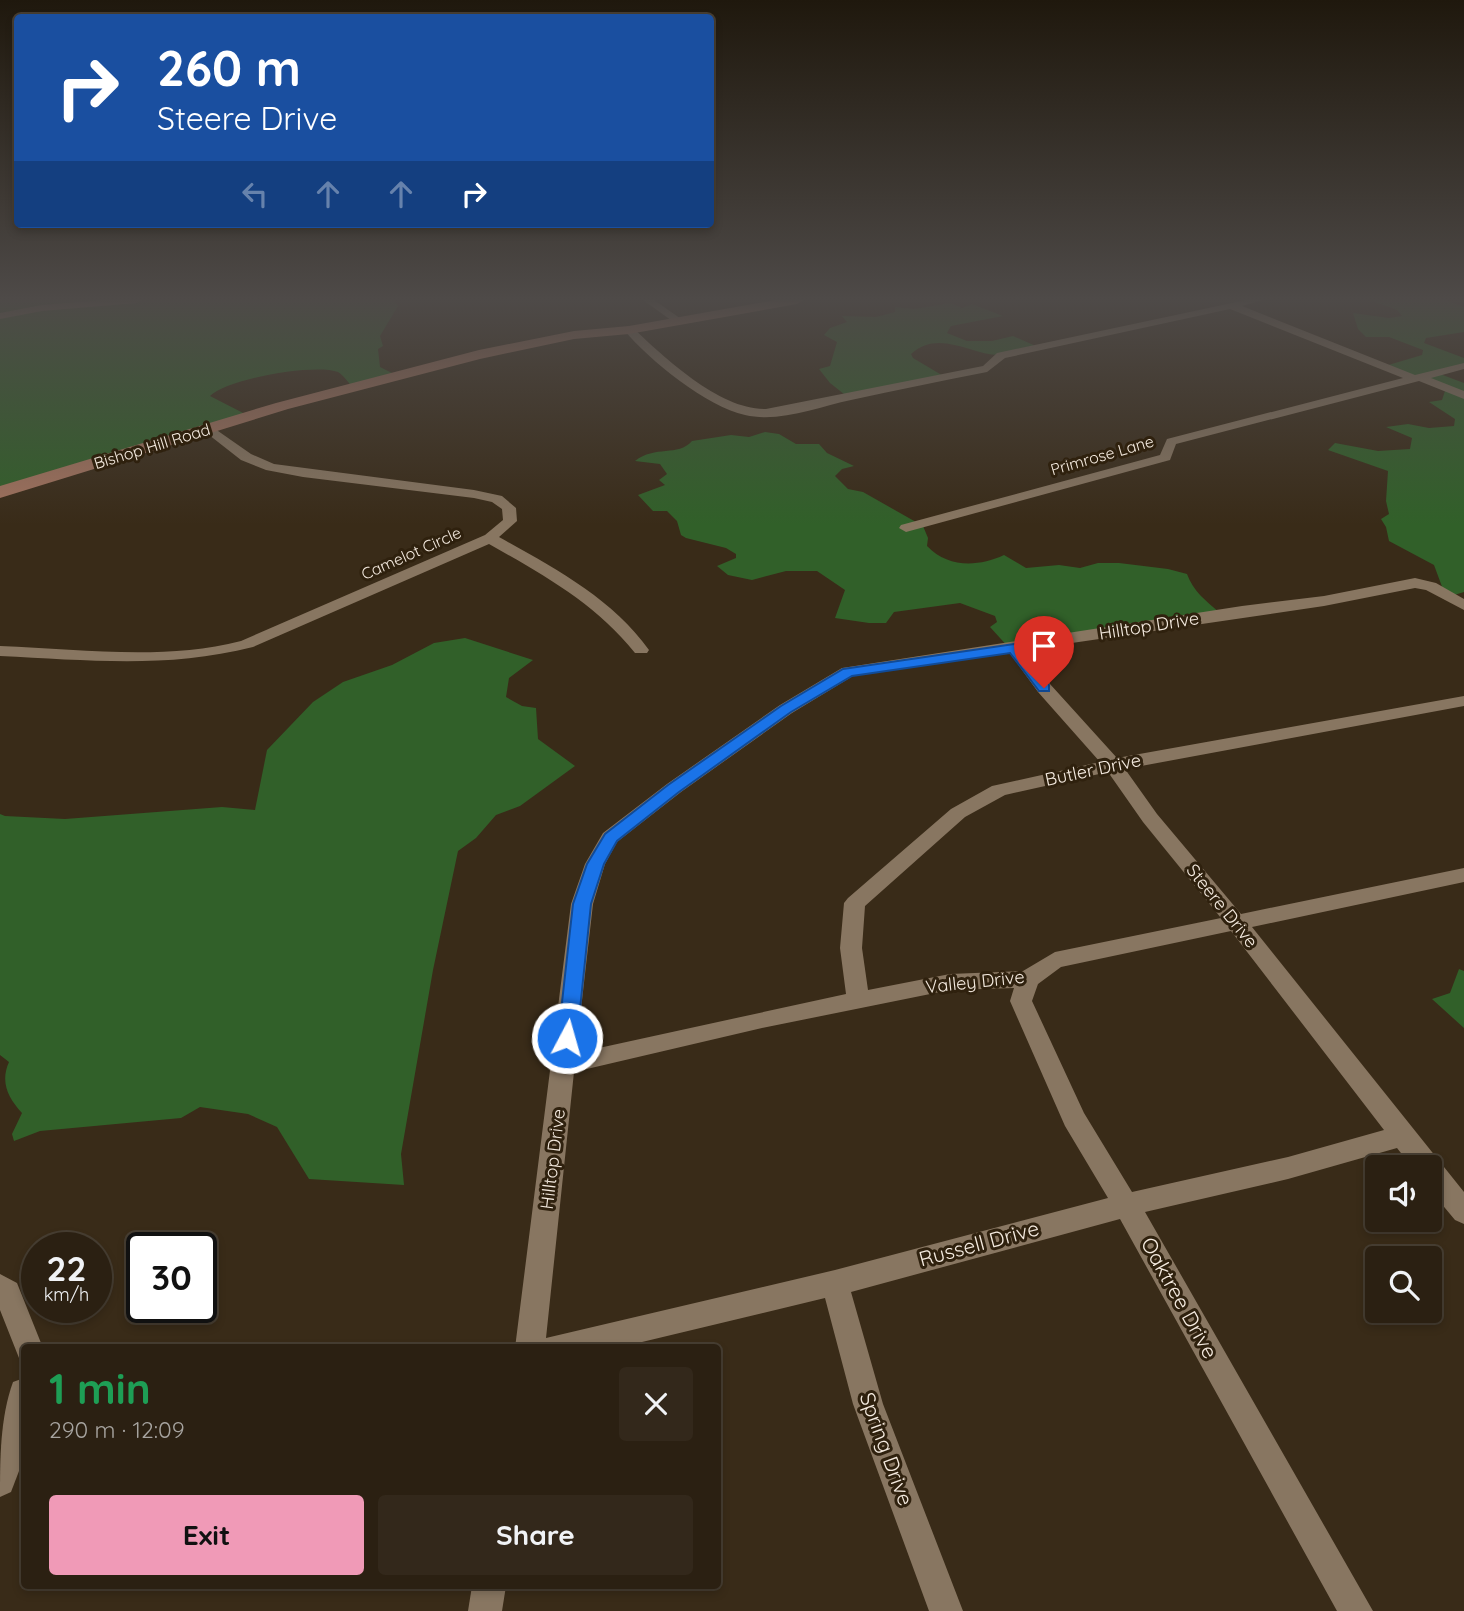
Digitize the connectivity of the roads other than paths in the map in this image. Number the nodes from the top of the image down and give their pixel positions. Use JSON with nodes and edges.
{"nodes":[{"id":1,"x":404,"y":375,"type":"edge"},
{"id":2,"x":686,"y":375,"type":"edge"},
{"id":3,"x":957,"y":375,"type":"edge"},
{"id":4,"x":1411,"y":375,"type":"edge"},
{"id":5,"x":1424,"y":375,"type":"edge"},
{"id":6,"x":1416,"y":377,"type":"junction"},
{"id":7,"x":1464,"y":395,"type":"edge"},
{"id":8,"x":208,"y":428,"type":"junction"},
{"id":9,"x":0,"y":492,"type":"edge"},
{"id":10,"x":906,"y":528,"type":"dead end"},
{"id":11,"x":490,"y":538,"type":"junction"},
{"id":12,"x":1464,"y":605,"type":"edge"},
{"id":13,"x":1014,"y":648,"type":"junction"},
{"id":14,"x":0,"y":650,"type":"edge"},
{"id":15,"x":641,"y":650,"type":"dead end"},
{"id":16,"x":1464,"y":701,"type":"edge"},
{"id":17,"x":1113,"y":765,"type":"junction"},
{"id":18,"x":1464,"y":875,"type":"edge"},
{"id":19,"x":1237,"y":923,"type":"junction"},
{"id":20,"x":1028,"y":979,"type":"junction"},
{"id":21,"x":858,"y":1000,"type":"junction"},
{"id":22,"x":565,"y":1065,"type":"junction"},
{"id":23,"x":1401,"y":1136,"type":"junction"},
{"id":24,"x":1417,"y":1155,"type":"edge"},
{"id":25,"x":1442,"y":1186,"type":"edge"},
{"id":26,"x":1126,"y":1205,"type":"junction"},
{"id":27,"x":1464,"y":1212,"type":"edge"},
{"id":28,"x":835,"y":1283,"type":"junction"},
{"id":29,"x":0,"y":1287,"type":"edge"},
{"id":30,"x":27,"y":1344,"type":"edge"},
{"id":31,"x":530,"y":1344,"type":"edge"},
{"id":32,"x":572,"y":1344,"type":"edge"},
{"id":33,"x":21,"y":1416,"type":"edge"},
{"id":34,"x":0,"y":1481,"type":"edge"},
{"id":35,"x":489,"y":1589,"type":"edge"},
{"id":36,"x":485,"y":1611,"type":"edge"},
{"id":37,"x":946,"y":1611,"type":"edge"},
{"id":38,"x":1356,"y":1611,"type":"edge"}],
"edges":[{"from":1,"to":8,"type":"street","name":"Bishop Hill Road"},
{"from":2,"to":3,"type":"street"},
{"from":4,"to":6,"type":"street"},
{"from":5,"to":6,"type":"street","name":"Primrose Lane"},
{"from":6,"to":7,"type":"street"},
{"from":6,"to":10,"type":"street","name":"Primrose Lane"},
{"from":8,"to":9,"type":"street","name":"Bishop Hill Road"},
{"from":8,"to":11,"type":"street","name":"Camelot Circle"},
{"from":11,"to":14,"type":"street","name":"Camelot Circle"},
{"from":11,"to":15,"type":"street"},
{"from":12,"to":13,"type":"street","name":"Hilltop Drive"},
{"from":13,"to":17,"type":"street","name":"Steere Drive"},
{"from":13,"to":22,"type":"street","name":"Hilltop Drive"},
{"from":16,"to":17,"type":"street","name":"Butler Drive"},
{"from":17,"to":19,"type":"street","name":"Steere Drive"},
{"from":17,"to":21,"type":"street","name":"Butler Drive"},
{"from":18,"to":19,"type":"street","name":"Valley Drive"},
{"from":19,"to":20,"type":"street","name":"Valley Drive"},
{"from":19,"to":23,"type":"street","name":"Steere Drive"},
{"from":20,"to":21,"type":"street","name":"Valley Drive"},
{"from":20,"to":26,"type":"street","name":"Oaktree Drive"},
{"from":21,"to":22,"type":"street","name":"Valley Drive"},
{"from":22,"to":31,"type":"street","name":"Hilltop Drive"},
{"from":23,"to":24,"type":"street","name":"Steere Drive"},
{"from":23,"to":26,"type":"street","name":"Russell Drive"},
{"from":25,"to":27,"type":"street","name":"Steere Drive"},
{"from":26,"to":28,"type":"street","name":"Russell Drive"},
{"from":26,"to":38,"type":"street","name":"Oaktree Drive"},
{"from":28,"to":32,"type":"street","name":"Russell Drive"},
{"from":28,"to":37,"type":"street","name":"Spring Drive"},
{"from":29,"to":30,"type":"street"},
{"from":33,"to":34,"type":"street"},
{"from":35,"to":36,"type":"street"}]}
